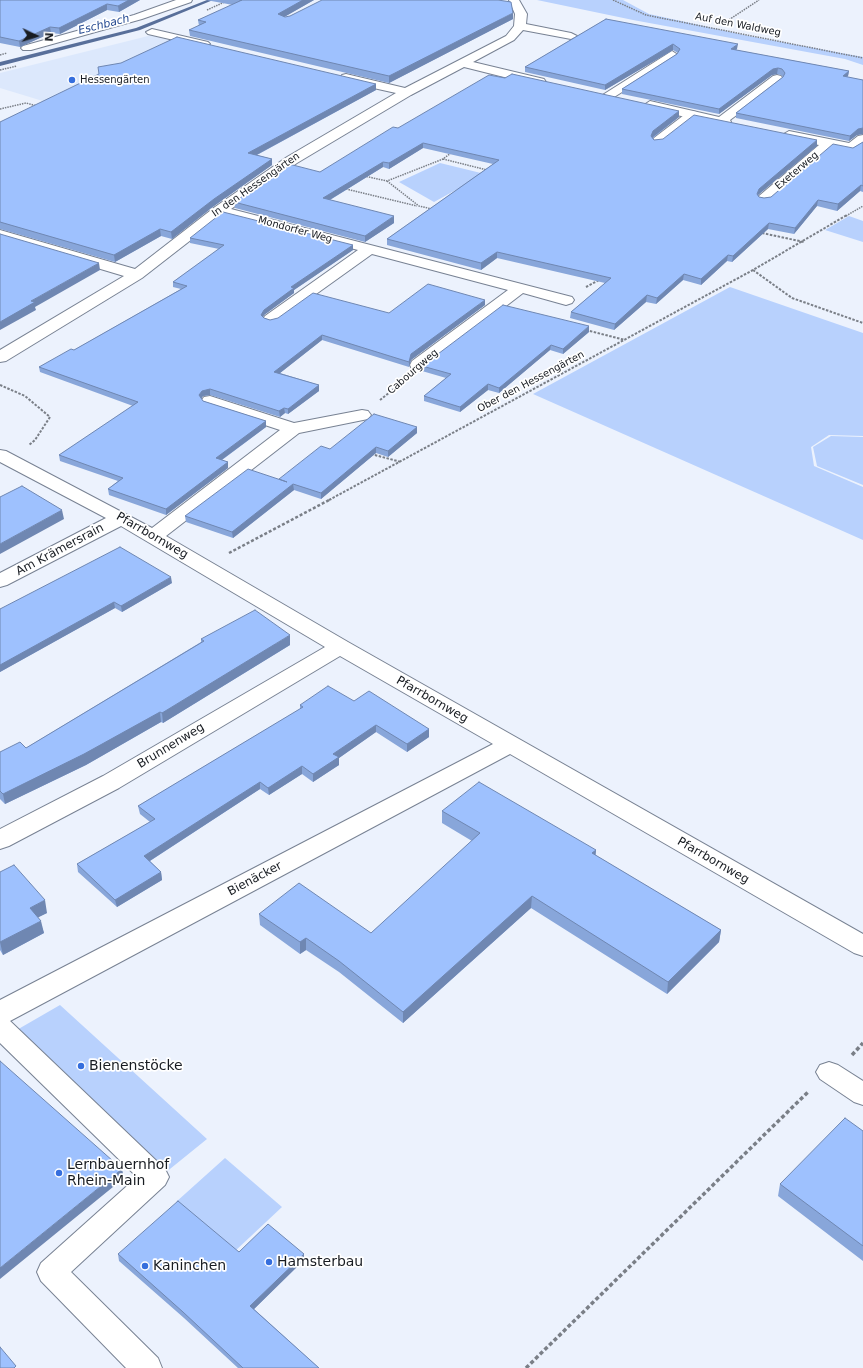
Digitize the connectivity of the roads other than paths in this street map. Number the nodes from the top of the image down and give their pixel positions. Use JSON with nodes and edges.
{"nodes":[{"id":1,"x":187,"y":0,"type":"edge"},
{"id":2,"x":514,"y":0,"type":"edge"},
{"id":3,"x":520,"y":26,"type":"junction"},
{"id":4,"x":152,"y":32,"type":"dead end"},
{"id":5,"x":571,"y":36,"type":"dead end"},
{"id":6,"x":215,"y":47,"type":"edge"},
{"id":7,"x":27,"y":48,"type":"edge"},
{"id":8,"x":672,"y":55,"type":"edge"},
{"id":9,"x":463,"y":63,"type":"junction"},
{"id":10,"x":336,"y":75,"type":"edge"},
{"id":11,"x":777,"y":78,"type":"edge"},
{"id":12,"x":550,"y":84,"type":"edge"},
{"id":13,"x":407,"y":92,"type":"junction"},
{"id":14,"x":593,"y":93,"type":"edge"},
{"id":15,"x":607,"y":96,"type":"junction"},
{"id":16,"x":623,"y":100,"type":"edge"},
{"id":17,"x":638,"y":103,"type":"edge"},
{"id":18,"x":692,"y":114,"type":"junction"},
{"id":19,"x":721,"y":121,"type":"junction"},
{"id":20,"x":734,"y":124,"type":"edge"},
{"id":21,"x":776,"y":132,"type":"edge"},
{"id":22,"x":863,"y":139,"type":"edge"},
{"id":23,"x":658,"y":141,"type":"edge"},
{"id":24,"x":830,"y":143,"type":"junction"},
{"id":25,"x":764,"y":199,"type":"edge"},
{"id":26,"x":220,"y":210,"type":"junction"},
{"id":27,"x":0,"y":234,"type":"edge"},
{"id":28,"x":370,"y":250,"type":"junction"},
{"id":29,"x":137,"y":275,"type":"junction"},
{"id":30,"x":520,"y":288,"type":"junction"},
{"id":31,"x":566,"y":300,"type":"road end"},
{"id":32,"x":271,"y":319,"type":"edge"},
{"id":33,"x":0,"y":357,"type":"edge"},
{"id":34,"x":418,"y":365,"type":"road end"},
{"id":35,"x":210,"y":401,"type":"dead end"},
{"id":36,"x":362,"y":415,"type":"road end"},
{"id":37,"x":293,"y":429,"type":"junction"},
{"id":38,"x":5,"y":457,"type":"edge"},
{"id":39,"x":121,"y":518,"type":"junction"},
{"id":40,"x":153,"y":537,"type":"junction"},
{"id":41,"x":0,"y":582,"type":"edge"},
{"id":42,"x":340,"y":647,"type":"junction"},
{"id":43,"x":510,"y":745,"type":"junction"},
{"id":44,"x":0,"y":840,"type":"edge"},
{"id":45,"x":863,"y":946,"type":"edge"},
{"id":46,"x":0,"y":1013,"type":"edge"},
{"id":47,"x":0,"y":1027,"type":"edge"},
{"id":48,"x":829,"y":1072,"type":"road end"},
{"id":49,"x":863,"y":1094,"type":"edge"},
{"id":50,"x":147,"y":1368,"type":"edge"}],
"edges":[{"from":1,"to":7,"type":"street"},
{"from":2,"to":3,"type":"street"},
{"from":3,"to":5,"type":"street"},
{"from":3,"to":9,"type":"street","name":"In den Hessengärten"},
{"from":4,"to":6,"type":"street"},
{"from":8,"to":15,"type":"street"},
{"from":9,"to":12,"type":"street"},
{"from":9,"to":13,"type":"street","name":"In den Hessengärten"},
{"from":10,"to":13,"type":"street"},
{"from":11,"to":19,"type":"street"},
{"from":13,"to":26,"type":"street","name":"In den Hessengärten"},
{"from":14,"to":15,"type":"street"},
{"from":15,"to":16,"type":"street"},
{"from":17,"to":18,"type":"street"},
{"from":18,"to":19,"type":"street"},
{"from":18,"to":23,"type":"lane"},
{"from":19,"to":20,"type":"street"},
{"from":21,"to":24,"type":"street","name":"Exeterweg"},
{"from":22,"to":24,"type":"street","name":"Exeterweg"},
{"from":24,"to":25,"type":"street","name":"Exeterweg"},
{"from":26,"to":28,"type":"street","name":"Mondorfer Weg"},
{"from":26,"to":29,"type":"street","name":"In den Hessengärten"},
{"from":27,"to":29,"type":"street"},
{"from":28,"to":30,"type":"street","name":"Mondorfer Weg"},
{"from":28,"to":32,"type":"street"},
{"from":29,"to":33,"type":"street","name":"In den Hessengärten"},
{"from":30,"to":31,"type":"street","name":"Mondorfer Weg"},
{"from":30,"to":34,"type":"street","name":"Cabourgweg"},
{"from":35,"to":37,"type":"street"},
{"from":36,"to":37,"type":"street"},
{"from":37,"to":40,"type":"street"},
{"from":38,"to":39,"type":"street","name":"Pfarrbornweg"},
{"from":39,"to":40,"type":"street","name":"Pfarrbornweg"},
{"from":39,"to":41,"type":"street","name":"Am Krämersrain"},
{"from":40,"to":42,"type":"street","name":"Pfarrbornweg"},
{"from":42,"to":43,"type":"street","name":"Pfarrbornweg"},
{"from":42,"to":44,"type":"street","name":"Brunnenweg"},
{"from":43,"to":45,"type":"street","name":"Pfarrbornweg"},
{"from":43,"to":46,"type":"street","name":"Bienäcker"},
{"from":47,"to":50,"type":"lane"},
{"from":48,"to":49,"type":"lane"}]}
